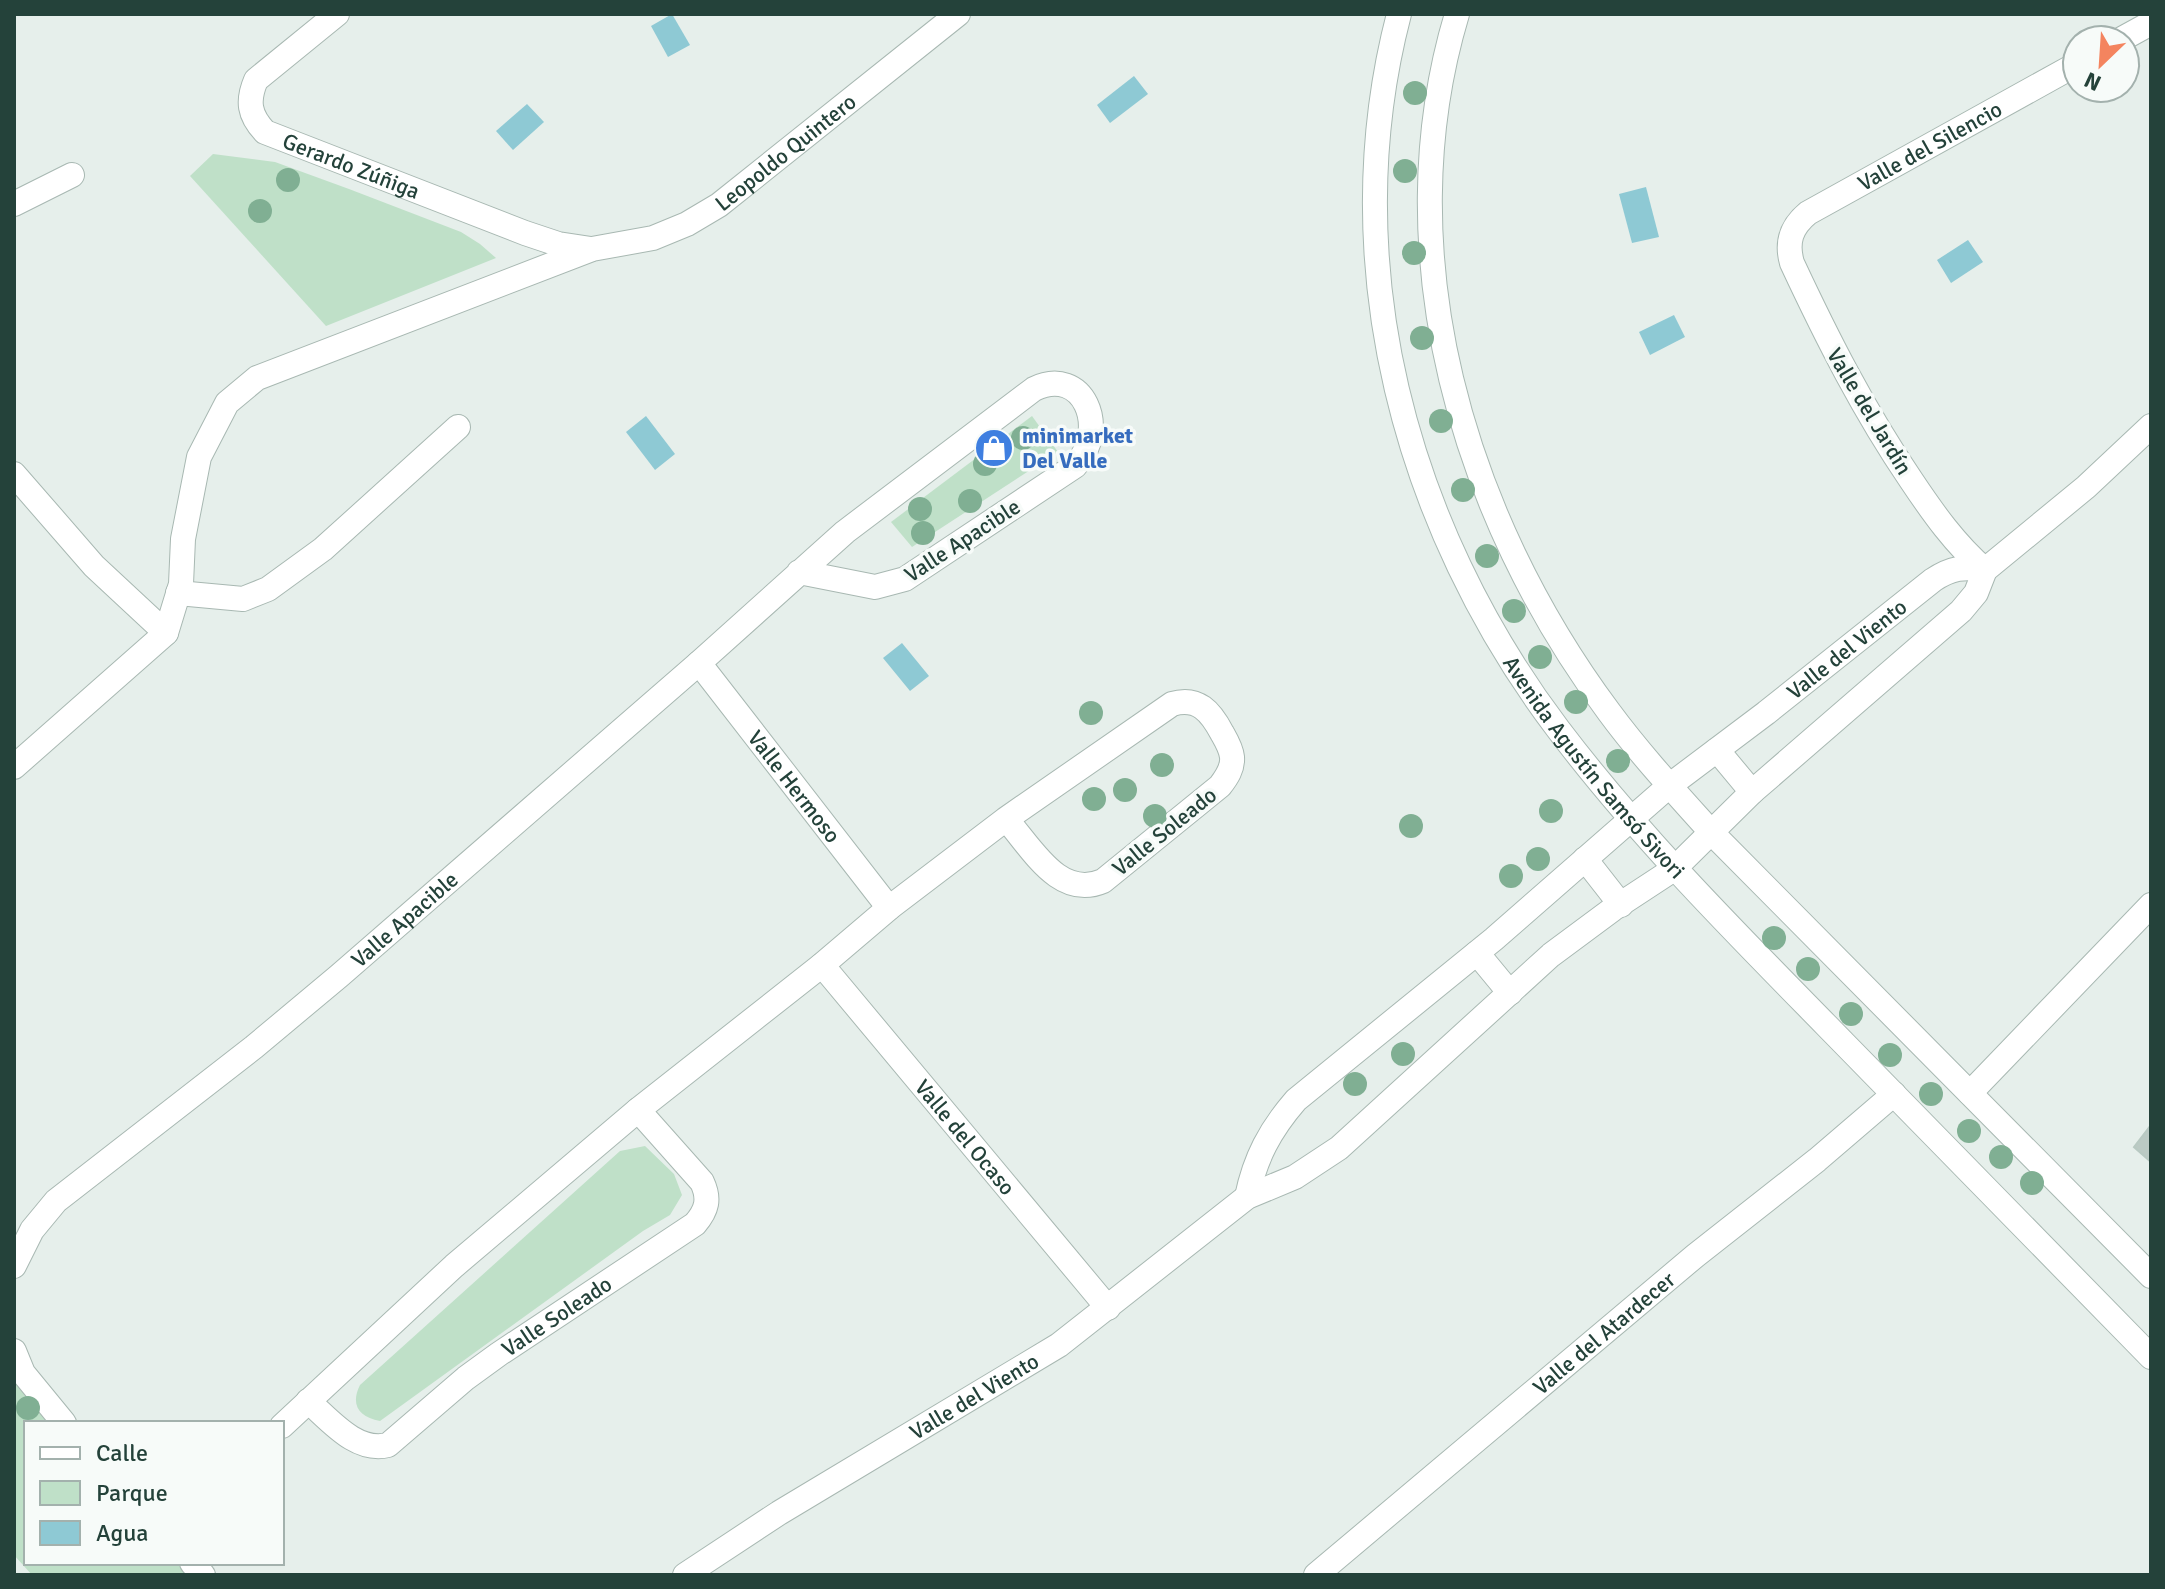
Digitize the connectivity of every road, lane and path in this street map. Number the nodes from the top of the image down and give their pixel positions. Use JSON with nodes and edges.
{"nodes":[{"id":1,"x":337,"y":14,"type":"edge"},
{"id":2,"x":958,"y":14,"type":"edge"},
{"id":3,"x":1399,"y":14,"type":"edge"},
{"id":4,"x":1457,"y":14,"type":"edge"},
{"id":5,"x":2061,"y":73,"type":"edge"},
{"id":6,"x":72,"y":175,"type":"dead end"},
{"id":7,"x":14,"y":204,"type":"edge"},
{"id":8,"x":1791,"y":234,"type":"joint"},
{"id":9,"x":592,"y":249,"type":"junction"},
{"id":10,"x":2151,"y":426,"type":"edge"},
{"id":11,"x":458,"y":427,"type":"dead end"},
{"id":12,"x":14,"y":474,"type":"edge"},
{"id":13,"x":1985,"y":570,"type":"junction"},
{"id":14,"x":799,"y":572,"type":"junction"},
{"id":15,"x":178,"y":593,"type":"junction"},
{"id":16,"x":166,"y":633,"type":"junction"},
{"id":17,"x":699,"y":663,"type":"junction"},
{"id":18,"x":1717,"y":750,"type":"junction"},
{"id":19,"x":14,"y":767,"type":"edge"},
{"id":20,"x":1669,"y":786,"type":"junction"},
{"id":21,"x":1752,"y":792,"type":"junction"},
{"id":22,"x":1006,"y":819,"type":"junction"},
{"id":23,"x":1630,"y":819,"type":"junction"},
{"id":24,"x":1711,"y":832,"type":"junction"},
{"id":25,"x":1585,"y":859,"type":"junction"},
{"id":26,"x":1674,"y":869,"type":"junction"},
{"id":27,"x":1621,"y":905,"type":"junction"},
{"id":28,"x":2151,"y":905,"type":"edge"},
{"id":29,"x":889,"y":908,"type":"junction"},
{"id":30,"x":1477,"y":953,"type":"junction"},
{"id":31,"x":822,"y":965,"type":"junction"},
{"id":32,"x":1510,"y":993,"type":"junction"},
{"id":33,"x":1970,"y":1093,"type":"junction"},
{"id":34,"x":1894,"y":1094,"type":"junction"},
{"id":35,"x":638,"y":1110,"type":"junction"},
{"id":36,"x":1247,"y":1197,"type":"junction"},
{"id":37,"x":14,"y":1266,"type":"edge"},
{"id":38,"x":2151,"y":1276,"type":"edge"},
{"id":39,"x":1108,"y":1308,"type":"junction"},
{"id":40,"x":14,"y":1351,"type":"edge"},
{"id":41,"x":2151,"y":1357,"type":"edge"},
{"id":42,"x":308,"y":1401,"type":"junction"},
{"id":43,"x":62,"y":1421,"type":"edge"},
{"id":44,"x":284,"y":1424,"type":"edge"},
{"id":45,"x":685,"y":1575,"type":"edge"},
{"id":46,"x":1316,"y":1575,"type":"edge"}],
"edges":[{"from":1,"to":9,"type":"street","name":"Gerardo Zúñiga"},
{"from":2,"to":9,"type":"street","name":"Leopoldo Quintero"},
{"from":3,"to":23,"type":"street","name":"Avenida Agustín Samsó Sivori"},
{"from":4,"to":20,"type":"street","name":"Avenida Agustín Samsó Sivori"},
{"from":5,"to":8,"type":"street","name":"Valle del Silencio"},
{"from":6,"to":7,"type":"street"},
{"from":8,"to":13,"type":"street","name":"Valle del Jardín"},
{"from":9,"to":15,"type":"street"},
{"from":10,"to":13,"type":"street","name":"Valle del Viento"},
{"from":11,"to":15,"type":"street"},
{"from":12,"to":16,"type":"street"},
{"from":13,"to":18,"type":"street","name":"Valle del Viento"},
{"from":13,"to":21,"type":"street","name":"Valle del Viento"},
{"from":14,"to":14,"type":"street","name":"Valle Apacible"},
{"from":14,"to":17,"type":"street","name":"Valle Apacible"},
{"from":15,"to":16,"type":"street"},
{"from":16,"to":19,"type":"street"},
{"from":17,"to":29,"type":"street","name":"Valle Hermoso"},
{"from":17,"to":37,"type":"street","name":"Valle Apacible"},
{"from":18,"to":20,"type":"street","name":"Valle del Viento"},
{"from":18,"to":21,"type":"street"},
{"from":20,"to":23,"type":"street","name":"Valle del Viento"},
{"from":20,"to":24,"type":"street","name":"Avenida Agustín Samsó Sivori"},
{"from":21,"to":24,"type":"street","name":"Valle del Viento"},
{"from":22,"to":22,"type":"street","name":"Valle Soleado"},
{"from":22,"to":29,"type":"street","name":"Valle Soleado"},
{"from":23,"to":25,"type":"street","name":"Valle del Viento"},
{"from":23,"to":26,"type":"street","name":"Avenida Agustín Samsó Sivori"},
{"from":24,"to":26,"type":"street","name":"Valle del Viento"},
{"from":24,"to":33,"type":"street","name":"Avenida Agustín Samsó Sivori"},
{"from":25,"to":27,"type":"street"},
{"from":25,"to":30,"type":"street","name":"Valle del Viento"},
{"from":26,"to":27,"type":"street","name":"Valle del Viento"},
{"from":26,"to":34,"type":"street","name":"Avenida Agustín Samsó Sivori"},
{"from":27,"to":32,"type":"street","name":"Valle del Viento"},
{"from":28,"to":33,"type":"street"},
{"from":29,"to":31,"type":"street","name":"Valle Soleado"},
{"from":30,"to":32,"type":"street"},
{"from":30,"to":36,"type":"street","name":"Valle del Viento"},
{"from":31,"to":35,"type":"street","name":"Valle Soleado"},
{"from":31,"to":39,"type":"street","name":"Valle del Ocaso"},
{"from":32,"to":36,"type":"street","name":"Valle del Viento"},
{"from":33,"to":38,"type":"street","name":"Avenida Agustín Samsó Sivori"},
{"from":34,"to":41,"type":"street","name":"Avenida Agustín Samsó Sivori"},
{"from":34,"to":46,"type":"street","name":"Valle del Atardecer"},
{"from":35,"to":42,"type":"street","name":"Valle Soleado"},
{"from":35,"to":42,"type":"street","name":"Valle Soleado"},
{"from":36,"to":39,"type":"street","name":"Valle del Viento"},
{"from":39,"to":45,"type":"street","name":"Valle del Viento"},
{"from":40,"to":43,"type":"street"},
{"from":42,"to":44,"type":"street","name":"Valle Soleado"}]}
